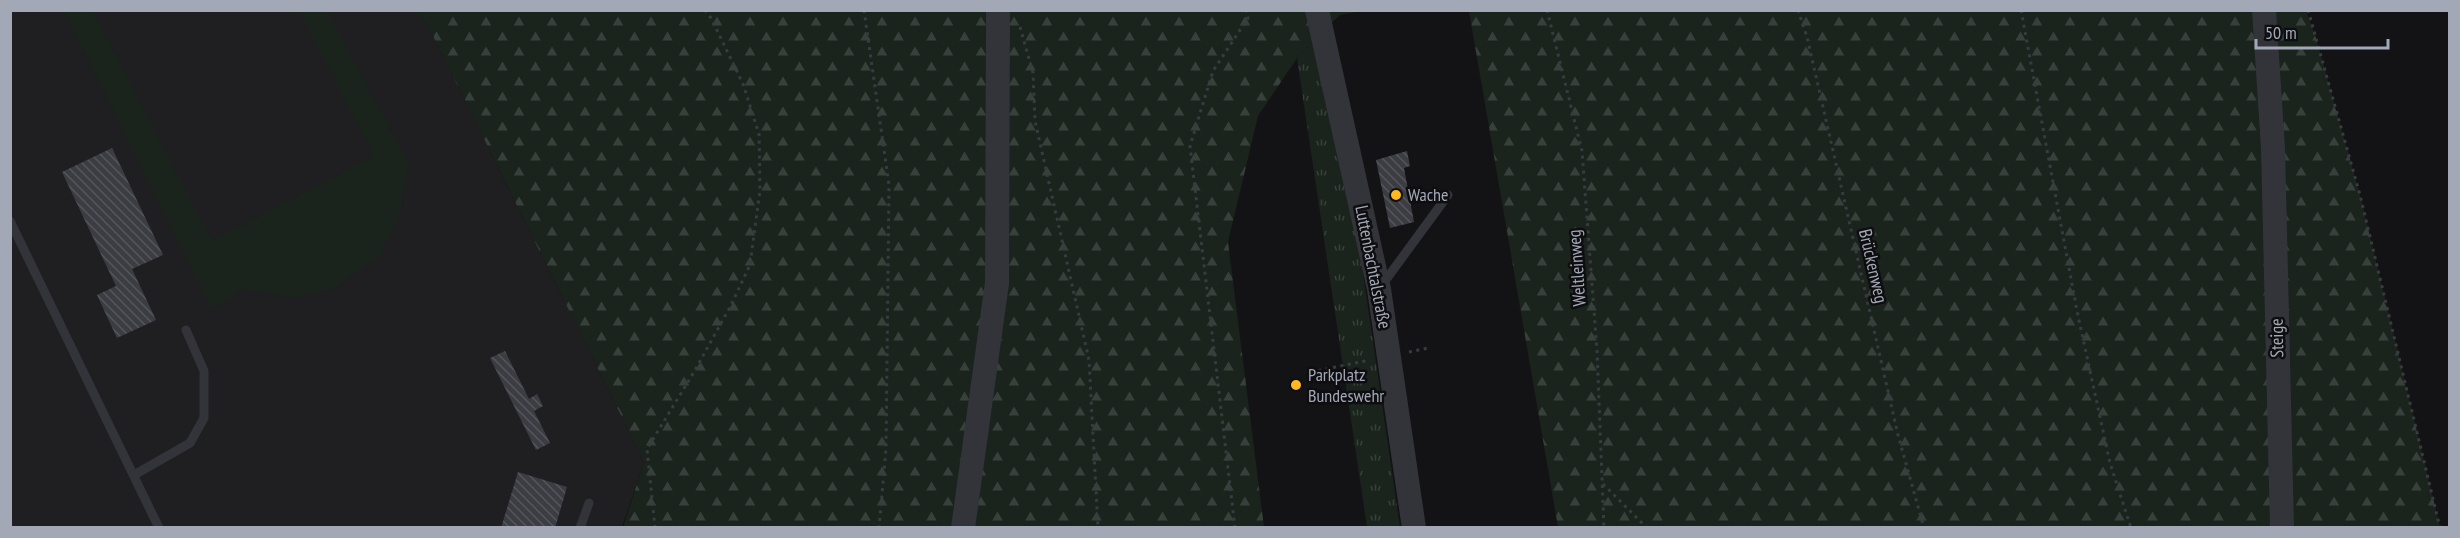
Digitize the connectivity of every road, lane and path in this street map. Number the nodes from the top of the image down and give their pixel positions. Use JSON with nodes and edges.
{"nodes":[{"id":1,"x":705,"y":10,"type":"edge"},
{"id":2,"x":864,"y":10,"type":"edge"},
{"id":3,"x":1246,"y":10,"type":"edge"},
{"id":4,"x":1317,"y":10,"type":"edge"},
{"id":5,"x":1547,"y":10,"type":"edge"},
{"id":6,"x":1798,"y":10,"type":"edge"},
{"id":7,"x":2021,"y":10,"type":"edge"},
{"id":8,"x":2264,"y":10,"type":"edge"},
{"id":9,"x":2308,"y":10,"type":"edge"},
{"id":10,"x":1008,"y":16,"type":"edge"},
{"id":11,"x":1448,"y":195,"type":"dead end"},
{"id":12,"x":10,"y":221,"type":"edge"},
{"id":13,"x":1379,"y":289,"type":"junction"},
{"id":14,"x":186,"y":330,"type":"dead end"},
{"id":15,"x":1329,"y":369,"type":"dead end"},
{"id":16,"x":1311,"y":372,"type":"dead end"},
{"id":17,"x":134,"y":475,"type":"junction"},
{"id":18,"x":1602,"y":483,"type":"junction"},
{"id":19,"x":588,"y":504,"type":"dead end"},
{"id":20,"x":159,"y":528,"type":"edge"},
{"id":21,"x":580,"y":528,"type":"edge"},
{"id":22,"x":655,"y":528,"type":"edge"},
{"id":23,"x":879,"y":528,"type":"edge"},
{"id":24,"x":963,"y":528,"type":"edge"},
{"id":25,"x":1098,"y":528,"type":"edge"},
{"id":26,"x":1235,"y":528,"type":"edge"},
{"id":27,"x":1414,"y":528,"type":"edge"},
{"id":28,"x":1604,"y":528,"type":"edge"},
{"id":29,"x":1647,"y":528,"type":"edge"},
{"id":30,"x":1924,"y":528,"type":"edge"},
{"id":31,"x":2131,"y":528,"type":"edge"},
{"id":32,"x":2282,"y":528,"type":"edge"},
{"id":33,"x":2440,"y":528,"type":"edge"}],
"edges":[{"from":1,"to":22,"type":"path"},
{"from":2,"to":23,"type":"path"},
{"from":3,"to":26,"type":"path"},
{"from":4,"to":13,"type":"street","name":"Luttenbachtalstraße"},
{"from":5,"to":18,"type":"path","name":"Weltleinweg"},
{"from":6,"to":30,"type":"path","name":"Brückenweg"},
{"from":7,"to":31,"type":"path"},
{"from":8,"to":32,"type":"street","name":"Steige"},
{"from":9,"to":33,"type":"path"},
{"from":10,"to":24,"type":"street"},
{"from":10,"to":25,"type":"path"},
{"from":11,"to":13,"type":"lane"},
{"from":12,"to":17,"type":"lane"},
{"from":13,"to":27,"type":"street","name":"Luttenbachtalstraße"},
{"from":14,"to":17,"type":"lane"},
{"from":15,"to":16,"type":"path"},
{"from":17,"to":20,"type":"lane"},
{"from":18,"to":28,"type":"path","name":"Weltleinweg"},
{"from":18,"to":29,"type":"path"},
{"from":19,"to":21,"type":"lane"}]}
